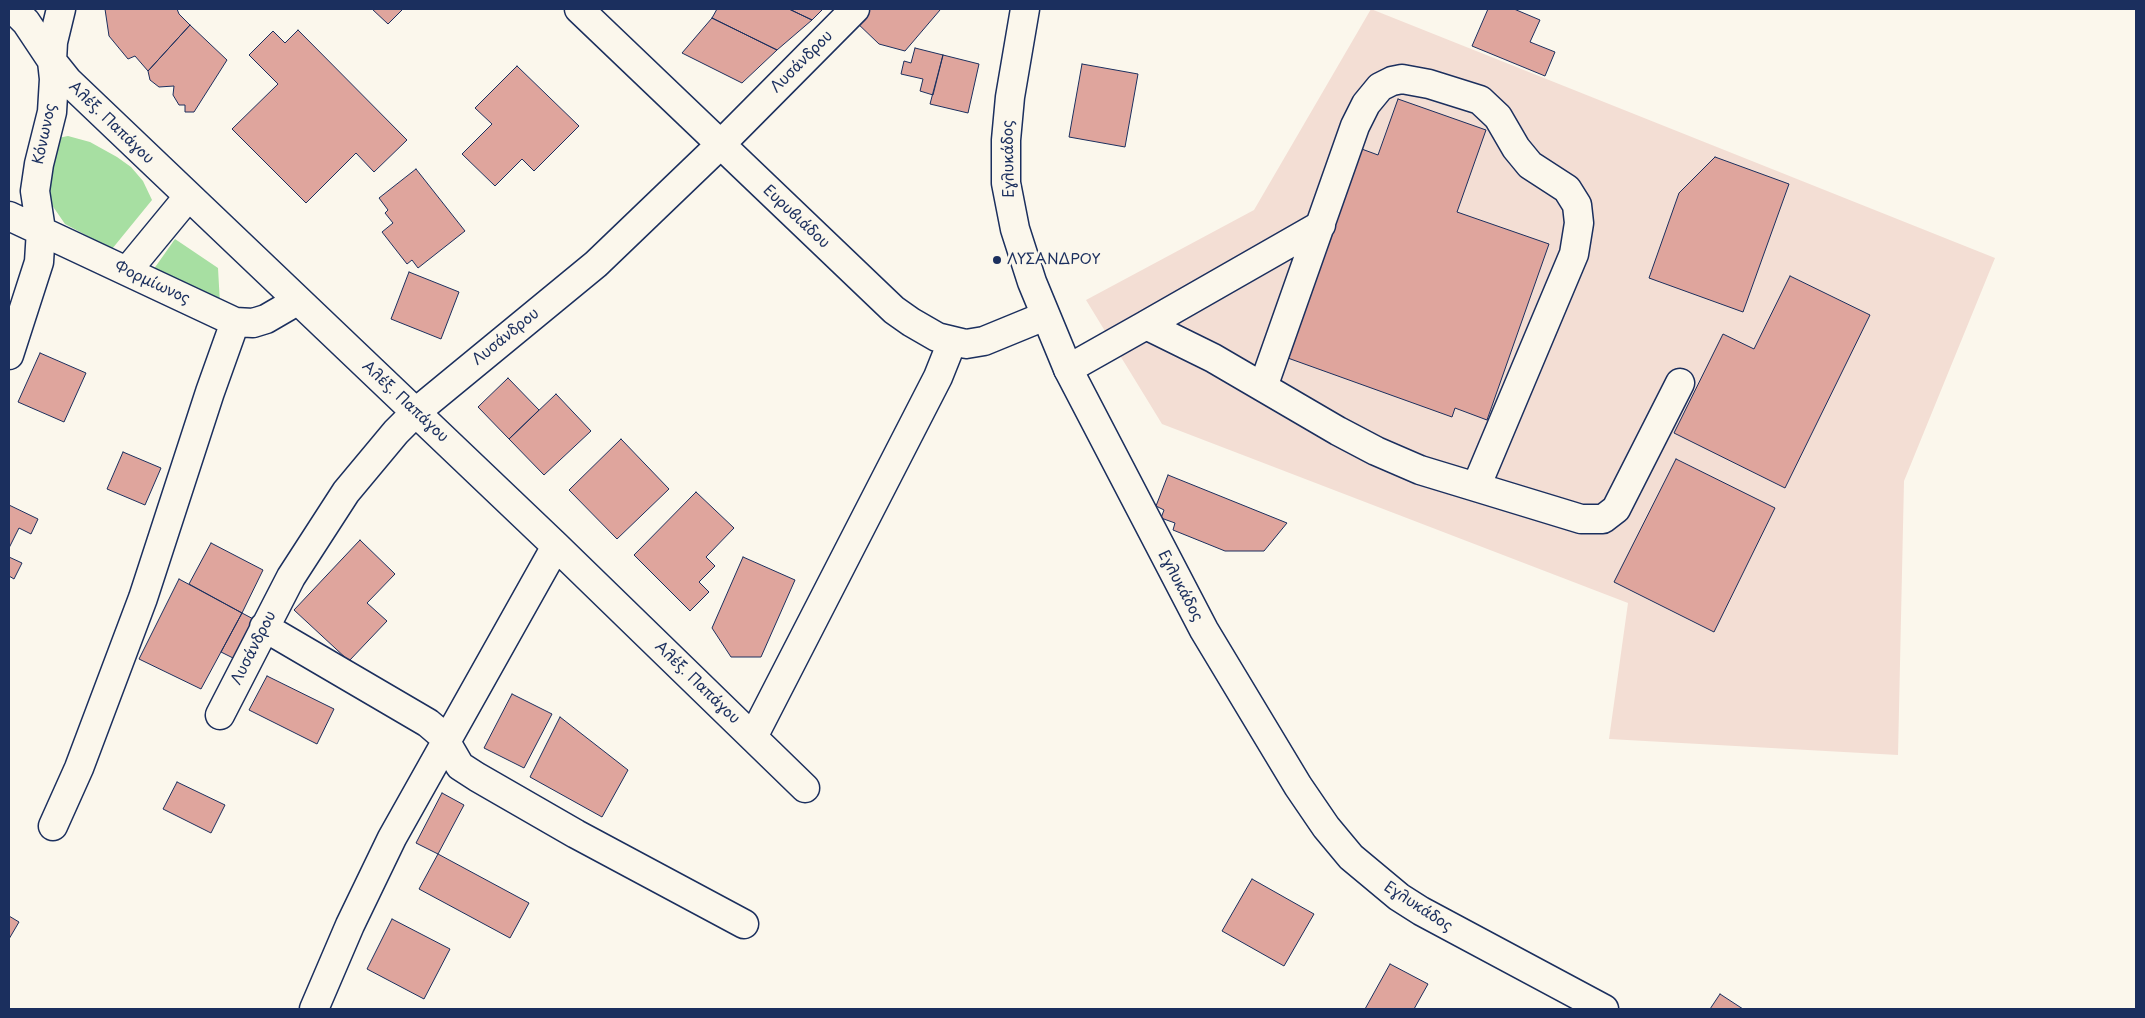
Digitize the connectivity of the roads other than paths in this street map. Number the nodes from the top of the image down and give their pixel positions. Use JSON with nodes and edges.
{"nodes":[{"id":1,"x":13,"y":9,"type":"edge"},
{"id":2,"x":61,"y":9,"type":"edge"},
{"id":3,"x":579,"y":9,"type":"edge"},
{"id":4,"x":855,"y":9,"type":"edge"},
{"id":5,"x":1025,"y":9,"type":"edge"},
{"id":6,"x":52,"y":61,"type":"junction"},
{"id":7,"x":720,"y":145,"type":"junction"},
{"id":8,"x":188,"y":196,"type":"junction"},
{"id":9,"x":9,"y":216,"type":"edge"},
{"id":10,"x":1321,"y":225,"type":"junction"},
{"id":11,"x":41,"y":230,"type":"junction"},
{"id":12,"x":127,"y":271,"type":"junction"},
{"id":13,"x":297,"y":301,"type":"junction"},
{"id":14,"x":1045,"y":316,"type":"junction"},
{"id":15,"x":235,"y":322,"type":"junction"},
{"id":16,"x":1146,"y":325,"type":"junction"},
{"id":17,"x":952,"y":342,"type":"junction"},
{"id":18,"x":9,"y":355,"type":"edge"},
{"id":19,"x":1068,"y":369,"type":"junction"},
{"id":20,"x":1680,"y":382,"type":"dead end"},
{"id":21,"x":1263,"y":387,"type":"junction"},
{"id":22,"x":416,"y":412,"type":"junction"},
{"id":23,"x":1476,"y":488,"type":"junction"},
{"id":24,"x":556,"y":546,"type":"junction"},
{"id":25,"x":264,"y":627,"type":"junction"},
{"id":26,"x":220,"y":715,"type":"dead end"},
{"id":27,"x":752,"y":737,"type":"junction"},
{"id":28,"x":445,"y":741,"type":"junction"},
{"id":29,"x":805,"y":788,"type":"dead end"},
{"id":30,"x":53,"y":826,"type":"dead end"},
{"id":31,"x":744,"y":924,"type":"dead end"},
{"id":32,"x":314,"y":1009,"type":"edge"},
{"id":33,"x":1604,"y":1009,"type":"edge"}],
"edges":[{"from":1,"to":6,"type":"street","name":"Αλέξ. Παπάγου"},
{"from":2,"to":6,"type":"street","name":"Κόνωνος"},
{"from":3,"to":7,"type":"street","name":"Ευρυβιάδου"},
{"from":4,"to":7,"type":"street","name":"Λυσάνδρου"},
{"from":5,"to":14,"type":"street","name":"Εγλυκάδος"},
{"from":6,"to":8,"type":"street","name":"Αλέξ. Παπάγου"},
{"from":6,"to":11,"type":"street","name":"Κόνωνος"},
{"from":7,"to":17,"type":"street","name":"Ευρυβιάδου"},
{"from":7,"to":22,"type":"street","name":"Λυσάνδρου"},
{"from":8,"to":12,"type":"street"},
{"from":8,"to":13,"type":"street","name":"Αλέξ. Παπάγου"},
{"from":9,"to":11,"type":"street","name":"Φορμίωνος"},
{"from":10,"to":16,"type":"street"},
{"from":10,"to":21,"type":"street"},
{"from":10,"to":23,"type":"street"},
{"from":11,"to":12,"type":"street","name":"Φορμίωνος"},
{"from":11,"to":18,"type":"street","name":"Κόνωνος"},
{"from":12,"to":15,"type":"street","name":"Φορμίωνος"},
{"from":13,"to":15,"type":"street","name":"Φορμίωνος"},
{"from":13,"to":22,"type":"street","name":"Αλέξ. Παπάγου"},
{"from":14,"to":17,"type":"street","name":"Ευρυβιάδου"},
{"from":14,"to":19,"type":"street","name":"Εγλυκάδος"},
{"from":15,"to":30,"type":"street"},
{"from":16,"to":19,"type":"street"},
{"from":16,"to":21,"type":"street"},
{"from":17,"to":27,"type":"street"},
{"from":19,"to":33,"type":"street","name":"Εγλυκάδος"},
{"from":20,"to":23,"type":"street"},
{"from":21,"to":23,"type":"street"},
{"from":22,"to":24,"type":"street","name":"Αλέξ. Παπάγου"},
{"from":22,"to":25,"type":"street","name":"Λυσάνδρου"},
{"from":24,"to":27,"type":"street","name":"Αλέξ. Παπάγου"},
{"from":24,"to":28,"type":"street"},
{"from":25,"to":26,"type":"street","name":"Λυσάνδρου"},
{"from":25,"to":28,"type":"street"},
{"from":27,"to":29,"type":"street","name":"Αλέξ. Παπάγου"},
{"from":28,"to":31,"type":"street"},
{"from":28,"to":32,"type":"street"}]}
